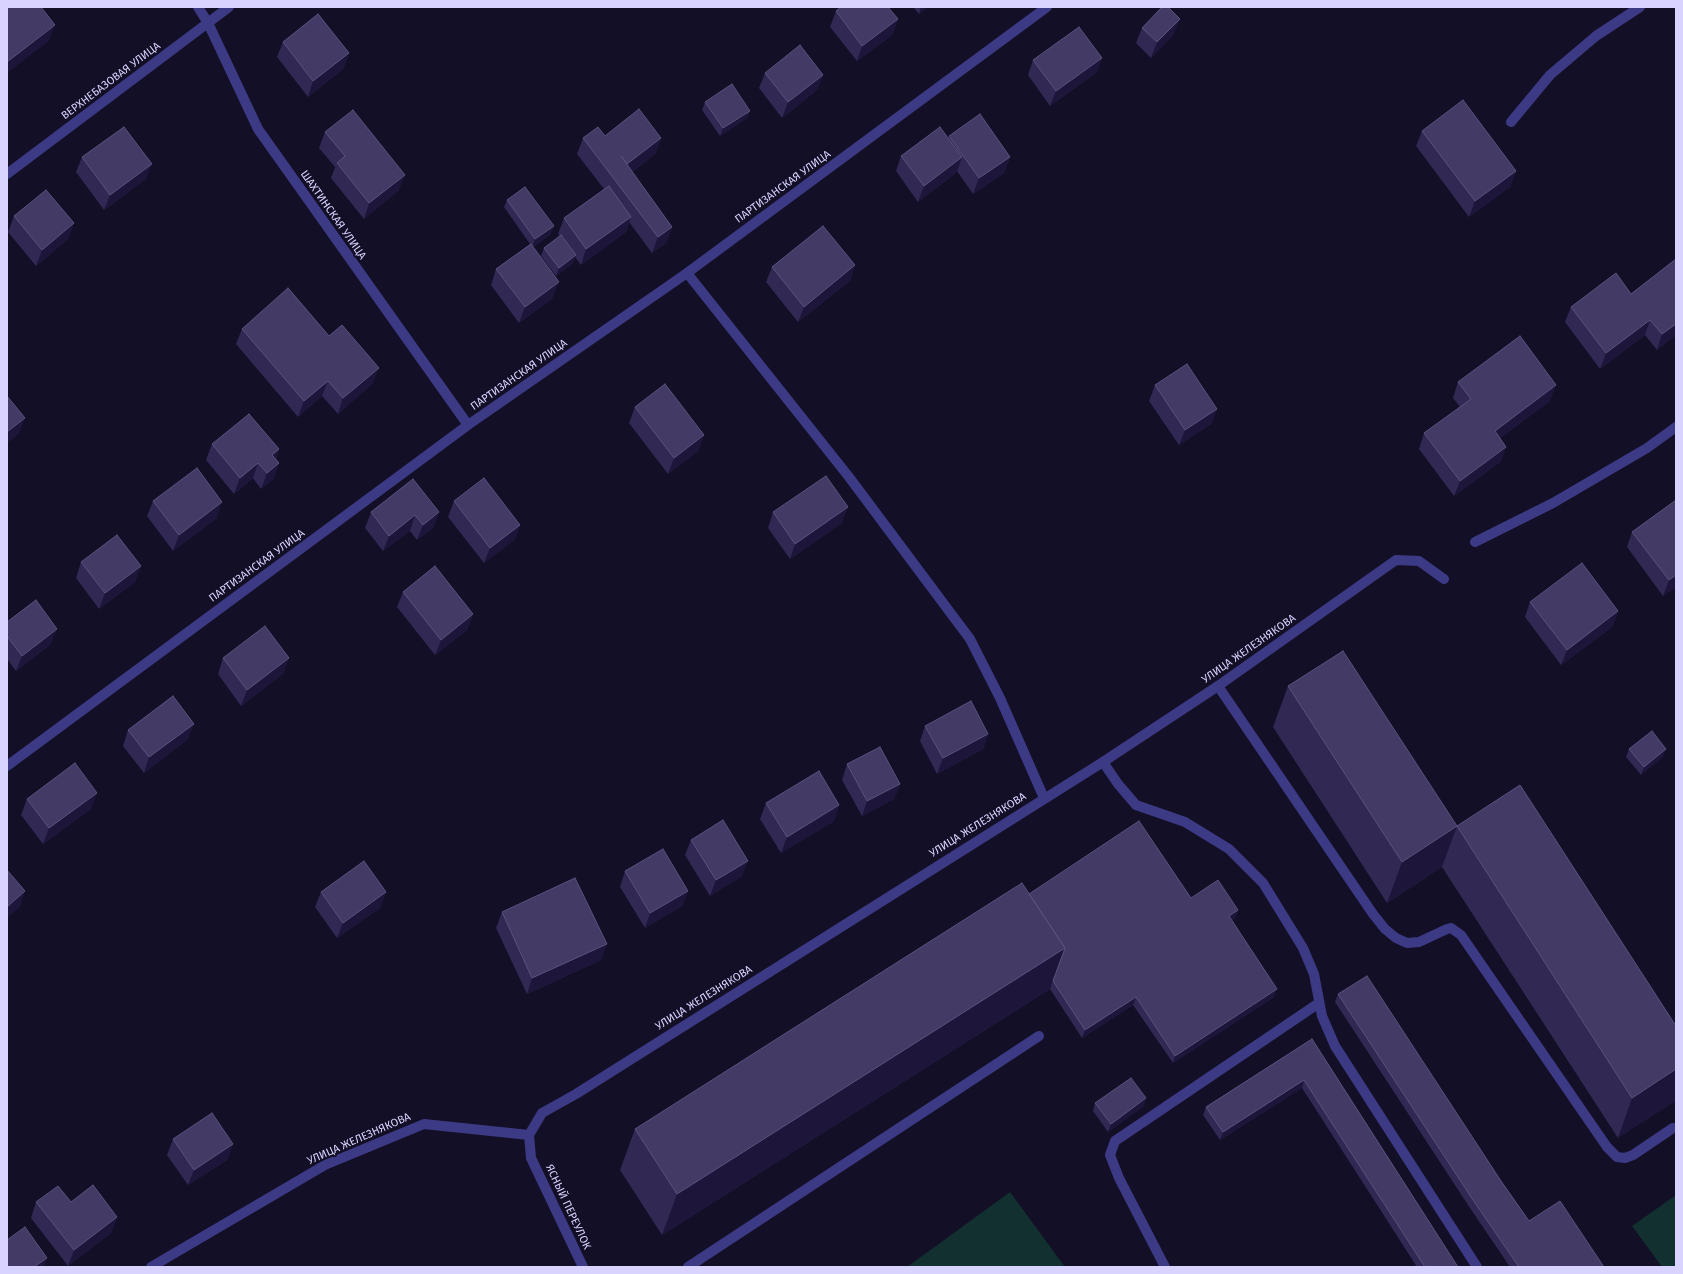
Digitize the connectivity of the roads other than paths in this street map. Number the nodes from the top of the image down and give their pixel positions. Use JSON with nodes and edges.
{"nodes":[{"id":1,"x":198,"y":7,"type":"edge"},
{"id":2,"x":229,"y":7,"type":"edge"},
{"id":3,"x":1047,"y":7,"type":"edge"},
{"id":4,"x":1640,"y":7,"type":"edge"},
{"id":5,"x":208,"y":23,"type":"junction"},
{"id":6,"x":1511,"y":122,"type":"dead end"},
{"id":7,"x":7,"y":174,"type":"edge"},
{"id":8,"x":687,"y":273,"type":"junction"},
{"id":9,"x":468,"y":425,"type":"junction"},
{"id":10,"x":1676,"y":427,"type":"edge"},
{"id":11,"x":1475,"y":542,"type":"dead end"},
{"id":12,"x":1444,"y":579,"type":"dead end"},
{"id":13,"x":1218,"y":686,"type":"junction"},
{"id":14,"x":1103,"y":762,"type":"junction"},
{"id":15,"x":7,"y":766,"type":"edge"},
{"id":16,"x":1044,"y":798,"type":"junction"},
{"id":17,"x":1319,"y":1003,"type":"junction"},
{"id":18,"x":1039,"y":1036,"type":"dead end"},
{"id":19,"x":1673,"y":1128,"type":"dead end"},
{"id":20,"x":529,"y":1136,"type":"junction"},
{"id":21,"x":151,"y":1267,"type":"edge"},
{"id":22,"x":583,"y":1267,"type":"edge"},
{"id":23,"x":688,"y":1267,"type":"edge"},
{"id":24,"x":1165,"y":1267,"type":"edge"},
{"id":25,"x":1477,"y":1267,"type":"edge"}],
"edges":[{"from":1,"to":5,"type":"street","name":"ШАХТИНСКАЯ УЛИЦА"},
{"from":2,"to":5,"type":"street","name":"ВЕРХНЕБАЗОВАЯ УЛИЦА"},
{"from":3,"to":8,"type":"street","name":"ПАРТИЗАНСКАЯ УЛИЦА"},
{"from":4,"to":6,"type":"street"},
{"from":5,"to":7,"type":"street","name":"ВЕРХНЕБАЗОВАЯ УЛИЦА"},
{"from":5,"to":9,"type":"street","name":"ШАХТИНСКАЯ УЛИЦА"},
{"from":8,"to":9,"type":"street","name":"ПАРТИЗАНСКАЯ УЛИЦА"},
{"from":8,"to":16,"type":"street"},
{"from":9,"to":15,"type":"street","name":"ПАРТИЗАНСКАЯ УЛИЦА"},
{"from":10,"to":11,"type":"street"},
{"from":12,"to":13,"type":"street","name":"УЛИЦА ЖЕЛЕЗНЯКОВА"},
{"from":13,"to":14,"type":"street","name":"УЛИЦА ЖЕЛЕЗНЯКОВА"},
{"from":13,"to":19,"type":"street"},
{"from":14,"to":16,"type":"street","name":"УЛИЦА ЖЕЛЕЗНЯКОВА"},
{"from":14,"to":17,"type":"street"},
{"from":16,"to":20,"type":"street","name":"УЛИЦА ЖЕЛЕЗНЯКОВА"},
{"from":17,"to":24,"type":"street"},
{"from":17,"to":25,"type":"street"},
{"from":18,"to":23,"type":"street"},
{"from":20,"to":21,"type":"street","name":"УЛИЦА ЖЕЛЕЗНЯКОВА"},
{"from":20,"to":22,"type":"street","name":"ЯСНЫЙ ПЕРЕУЛОК"}]}
